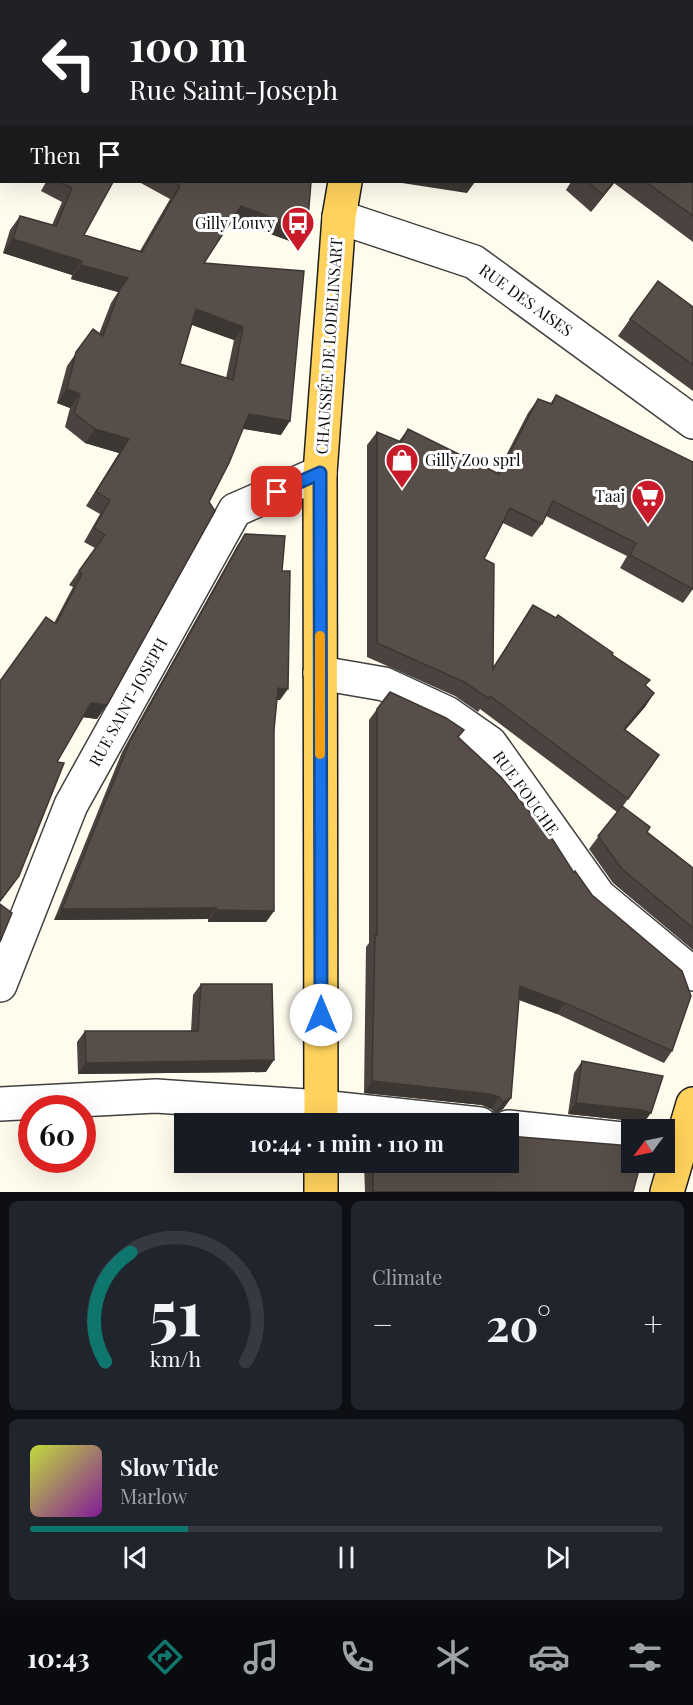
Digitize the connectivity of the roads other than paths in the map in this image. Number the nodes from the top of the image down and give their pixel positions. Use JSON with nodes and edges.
{"nodes":[{"id":1,"x":345,"y":183,"type":"edge"},
{"id":2,"x":339,"y":217,"type":"junction"},
{"id":3,"x":693,"y":422,"type":"edge"},
{"id":4,"x":320,"y":473,"type":"junction"},
{"id":5,"x":320,"y":673,"type":"junction"},
{"id":6,"x":693,"y":974,"type":"edge"},
{"id":7,"x":0,"y":985,"type":"edge"},
{"id":8,"x":0,"y":1104,"type":"edge"},
{"id":9,"x":693,"y":1104,"type":"edge"},
{"id":10,"x":304,"y":1113,"type":"edge"},
{"id":11,"x":321,"y":1113,"type":"edge"},
{"id":12,"x":519,"y":1127,"type":"edge"},
{"id":13,"x":621,"y":1139,"type":"edge"},
{"id":14,"x":680,"y":1145,"type":"edge"},
{"id":15,"x":321,"y":1173,"type":"edge"},
{"id":16,"x":321,"y":1192,"type":"edge"},
{"id":17,"x":667,"y":1192,"type":"edge"}],
"edges":[{"from":1,"to":2,"type":"main road","name":"CHAUSSÉE DE LODELINSART"},
{"from":2,"to":3,"type":"street","name":"RUE DES AISES"},
{"from":2,"to":4,"type":"main road","name":"CHAUSSÉE DE LODELINSART"},
{"from":4,"to":5,"type":"main road","name":"CHAUSSÉE DE LODELINSART"},
{"from":4,"to":7,"type":"street","name":"RUE SAINT-JOSEPH"},
{"from":5,"to":6,"type":"street","name":"RUE FOUCHE"},
{"from":5,"to":11,"type":"main road","name":"CHAUSSÉE DE LODELINSART"},
{"from":8,"to":10,"type":"street"},
{"from":9,"to":14,"type":"main road"},
{"from":12,"to":13,"type":"street"},
{"from":14,"to":17,"type":"main road"},
{"from":15,"to":16,"type":"main road"}]}
